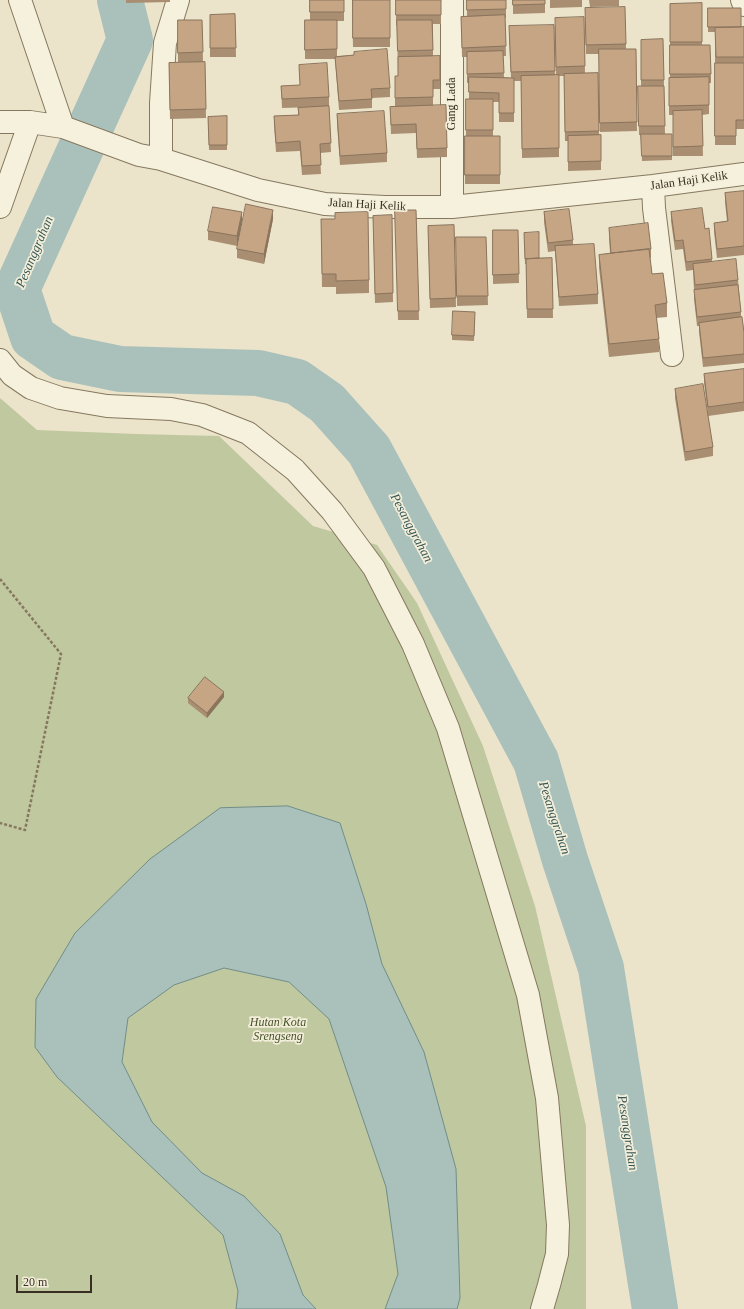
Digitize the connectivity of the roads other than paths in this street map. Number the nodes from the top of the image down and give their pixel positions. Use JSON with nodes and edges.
{"nodes":[{"id":1,"x":20,"y":0,"type":"edge"},
{"id":2,"x":178,"y":0,"type":"edge"},
{"id":3,"x":452,"y":0,"type":"edge"},
{"id":4,"x":742,"y":0,"type":"edge"},
{"id":5,"x":744,"y":5,"type":"edge"},
{"id":6,"x":0,"y":122,"type":"edge"},
{"id":7,"x":30,"y":122,"type":"junction"},
{"id":8,"x":68,"y":128,"type":"junction"},
{"id":9,"x":161,"y":159,"type":"junction"},
{"id":10,"x":744,"y":174,"type":"edge"},
{"id":11,"x":653,"y":186,"type":"junction"},
{"id":12,"x":0,"y":207,"type":"edge"},
{"id":13,"x":452,"y":207,"type":"junction"},
{"id":14,"x":672,"y":355,"type":"dead end"},
{"id":15,"x":0,"y":360,"type":"edge"},
{"id":16,"x":542,"y":1309,"type":"edge"}],
"edges":[{"from":1,"to":8,"type":"street"},
{"from":2,"to":9,"type":"street"},
{"from":3,"to":13,"type":"street","name":"Gang Lada"},
{"from":4,"to":5,"type":"street"},
{"from":6,"to":7,"type":"street","name":"Jalan Haji Kelik"},
{"from":7,"to":8,"type":"street","name":"Jalan Haji Kelik"},
{"from":7,"to":12,"type":"street"},
{"from":8,"to":9,"type":"street","name":"Jalan Haji Kelik"},
{"from":9,"to":13,"type":"street","name":"Jalan Haji Kelik"},
{"from":10,"to":11,"type":"street","name":"Jalan Haji Kelik"},
{"from":11,"to":13,"type":"street","name":"Jalan Haji Kelik"},
{"from":11,"to":14,"type":"street"},
{"from":15,"to":16,"type":"street"}]}
